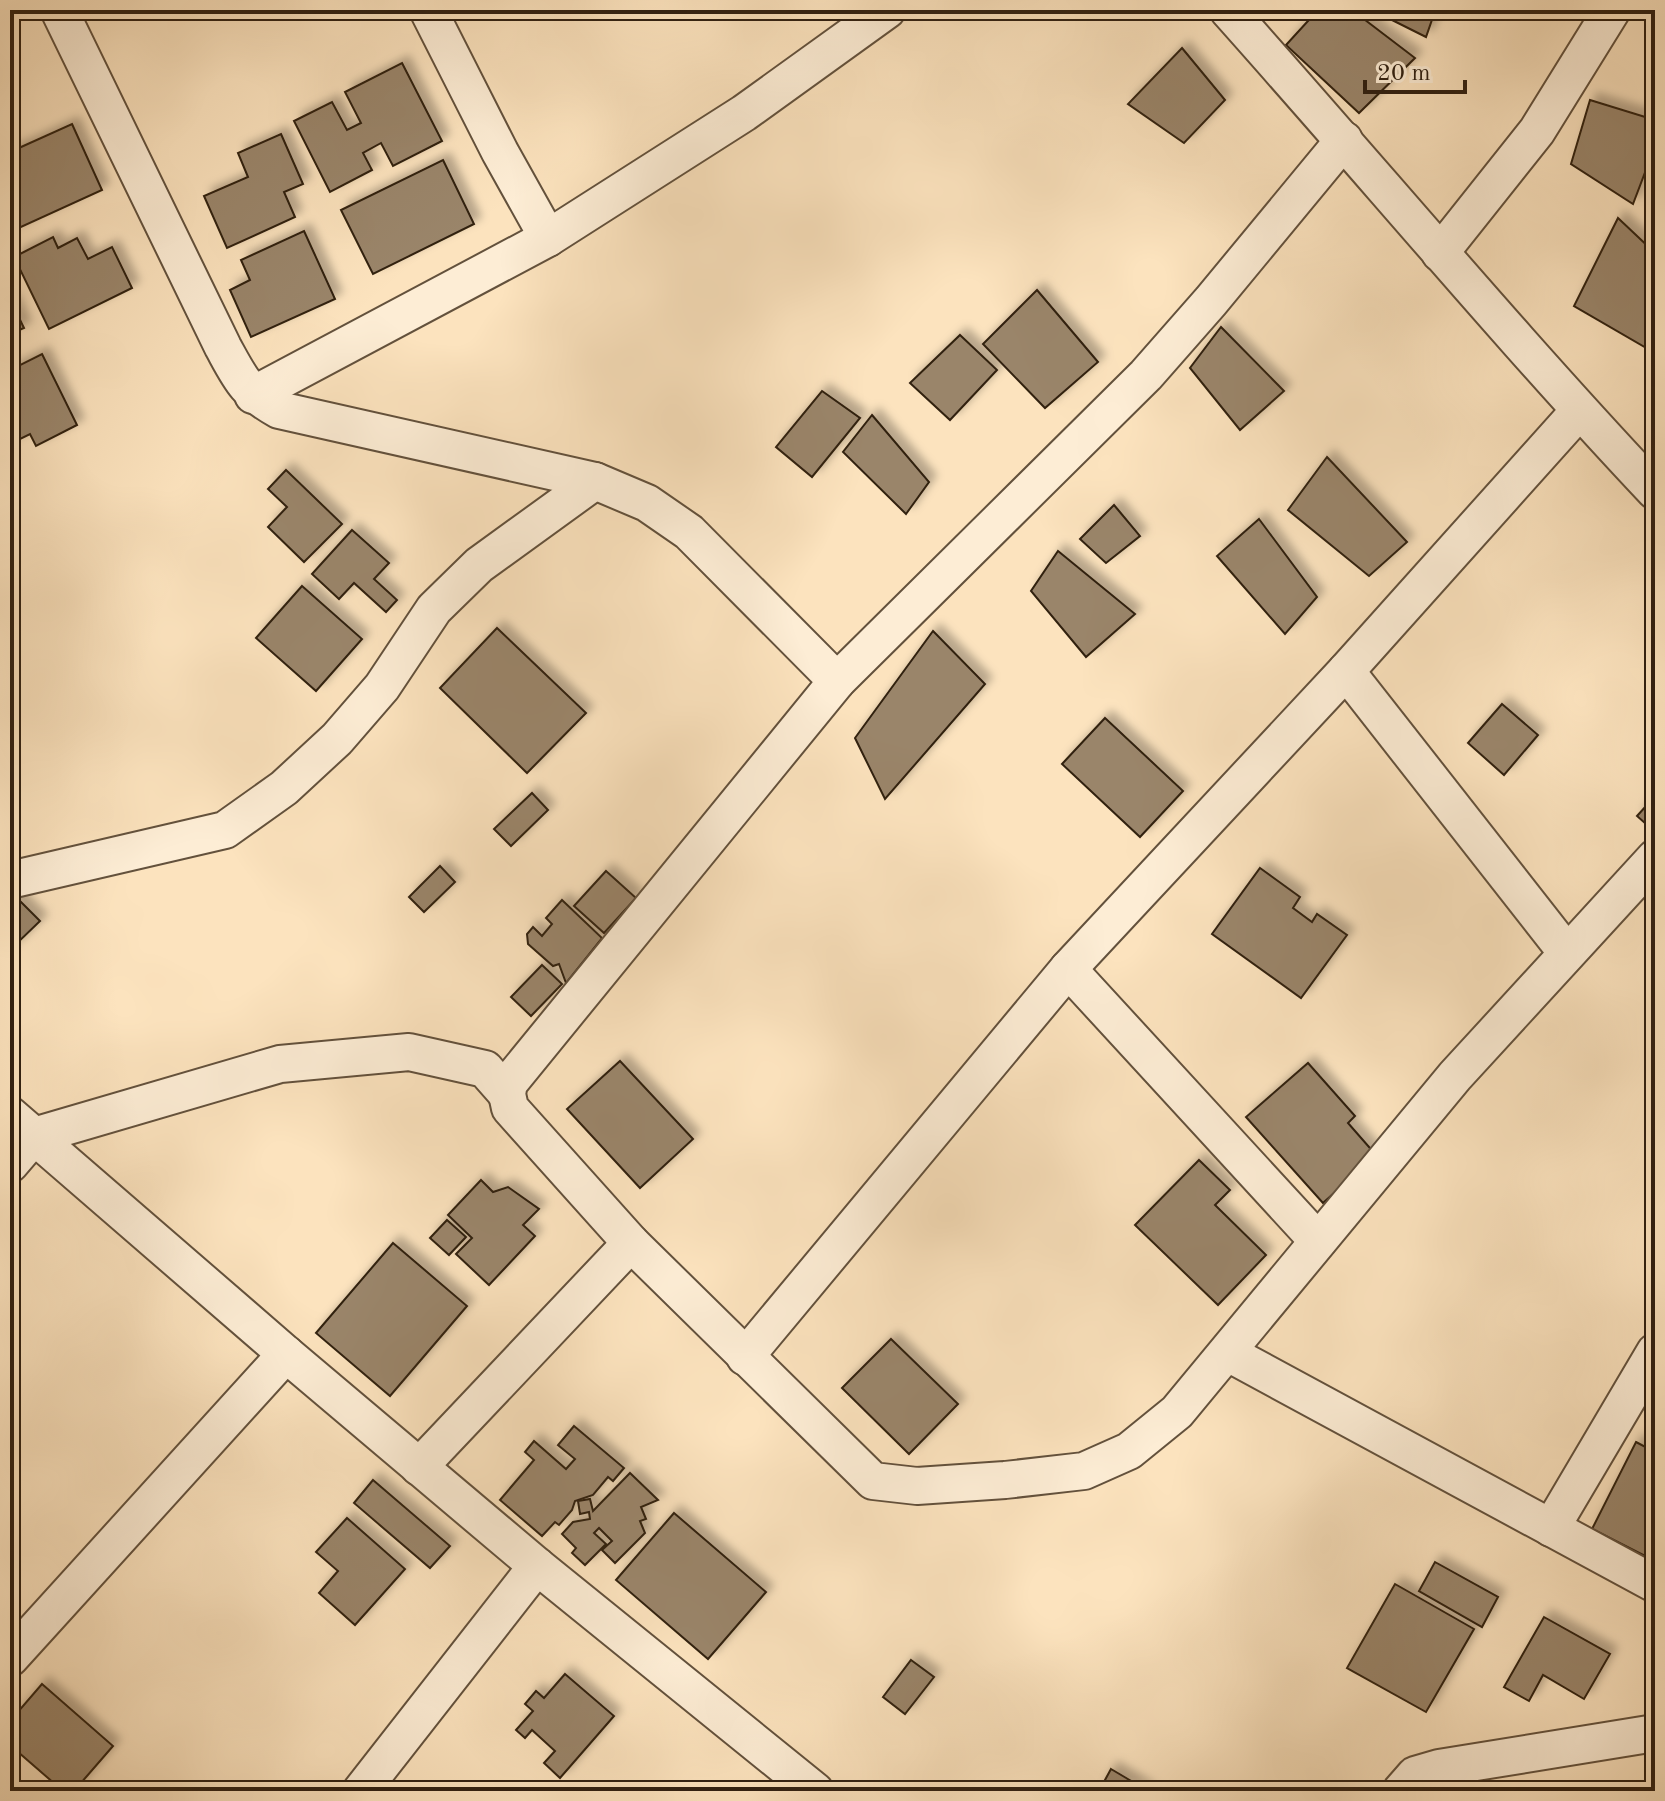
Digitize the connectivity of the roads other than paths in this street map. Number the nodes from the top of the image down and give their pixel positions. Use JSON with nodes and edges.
{"nodes":[{"id":1,"x":59,"y":10,"type":"edge"},
{"id":2,"x":428,"y":10,"type":"edge"},
{"id":3,"x":887,"y":10,"type":"edge"},
{"id":4,"x":1228,"y":10,"type":"edge"},
{"id":5,"x":1612,"y":10,"type":"edge"},
{"id":6,"x":1344,"y":140,"type":"junction"},
{"id":7,"x":548,"y":238,"type":"junction"},
{"id":8,"x":1440,"y":253,"type":"junction"},
{"id":9,"x":253,"y":395,"type":"junction"},
{"id":10,"x":1579,"y":411,"type":"junction"},
{"id":11,"x":595,"y":481,"type":"junction"},
{"id":12,"x":1655,"y":491,"type":"edge"},
{"id":13,"x":1346,"y":671,"type":"junction"},
{"id":14,"x":837,"y":681,"type":"junction"},
{"id":15,"x":1655,"y":858,"type":"edge"},
{"id":16,"x":10,"y":880,"type":"edge"},
{"id":17,"x":1567,"y":953,"type":"junction"},
{"id":18,"x":1068,"y":969,"type":"junction"},
{"id":19,"x":507,"y":1094,"type":"junction"},
{"id":20,"x":22,"y":1125,"type":"edge"},
{"id":21,"x":10,"y":1164,"type":"edge"},
{"id":22,"x":1318,"y":1241,"type":"junction"},
{"id":23,"x":631,"y":1243,"type":"junction"},
{"id":24,"x":1655,"y":1352,"type":"edge"},
{"id":25,"x":1228,"y":1353,"type":"junction"},
{"id":26,"x":286,"y":1354,"type":"junction"},
{"id":27,"x":745,"y":1357,"type":"junction"},
{"id":28,"x":419,"y":1467,"type":"junction"},
{"id":29,"x":1551,"y":1528,"type":"junction"},
{"id":30,"x":537,"y":1566,"type":"junction"},
{"id":31,"x":1655,"y":1584,"type":"edge"},
{"id":32,"x":10,"y":1658,"type":"edge"},
{"id":33,"x":1655,"y":1733,"type":"edge"},
{"id":34,"x":799,"y":1786,"type":"edge"},
{"id":35,"x":361,"y":1791,"type":"edge"},
{"id":36,"x":1401,"y":1791,"type":"edge"}],
"edges":[{"from":1,"to":9,"type":"street"},
{"from":2,"to":7,"type":"street"},
{"from":3,"to":7,"type":"street"},
{"from":4,"to":6,"type":"street"},
{"from":5,"to":8,"type":"street"},
{"from":6,"to":8,"type":"street"},
{"from":6,"to":14,"type":"street"},
{"from":7,"to":9,"type":"street"},
{"from":8,"to":10,"type":"street"},
{"from":9,"to":11,"type":"street"},
{"from":10,"to":12,"type":"street"},
{"from":10,"to":13,"type":"street"},
{"from":11,"to":14,"type":"street"},
{"from":11,"to":16,"type":"street"},
{"from":13,"to":17,"type":"street"},
{"from":13,"to":18,"type":"street"},
{"from":14,"to":19,"type":"street"},
{"from":15,"to":17,"type":"street"},
{"from":17,"to":22,"type":"street"},
{"from":18,"to":22,"type":"street"},
{"from":18,"to":27,"type":"street"},
{"from":19,"to":20,"type":"street"},
{"from":19,"to":23,"type":"street"},
{"from":20,"to":21,"type":"street"},
{"from":20,"to":26,"type":"street"},
{"from":22,"to":25,"type":"street"},
{"from":23,"to":27,"type":"street"},
{"from":23,"to":28,"type":"street"},
{"from":24,"to":29,"type":"street"},
{"from":25,"to":27,"type":"street"},
{"from":25,"to":29,"type":"street"},
{"from":26,"to":28,"type":"street"},
{"from":26,"to":32,"type":"street"},
{"from":28,"to":30,"type":"street"},
{"from":29,"to":31,"type":"street"},
{"from":30,"to":34,"type":"street"},
{"from":30,"to":35,"type":"street"},
{"from":33,"to":36,"type":"street"}]}
